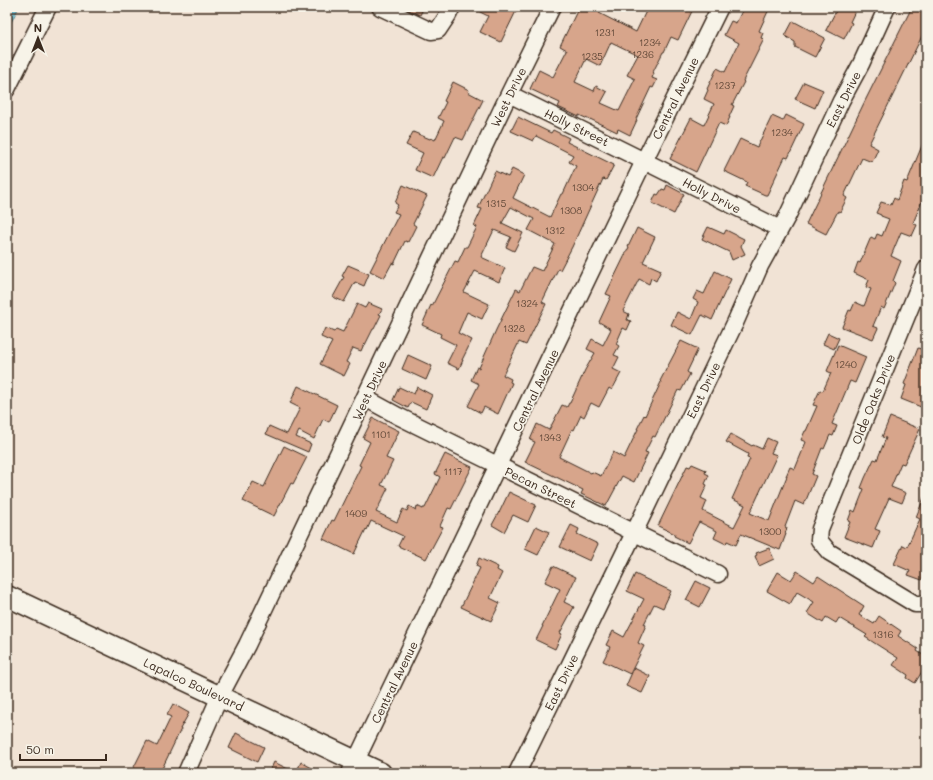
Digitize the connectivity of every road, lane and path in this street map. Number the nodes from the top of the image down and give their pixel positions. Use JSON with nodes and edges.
{"nodes":[{"id":1,"x":48,"y":7,"type":"edge"},
{"id":2,"x":380,"y":7,"type":"edge"},
{"id":3,"x":452,"y":7,"type":"edge"},
{"id":4,"x":552,"y":7,"type":"edge"},
{"id":5,"x":720,"y":7,"type":"edge"},
{"id":6,"x":887,"y":7,"type":"edge"},
{"id":7,"x":7,"y":89,"type":"edge"},
{"id":8,"x":509,"y":94,"type":"junction"},
{"id":9,"x":644,"y":161,"type":"junction"},
{"id":10,"x":780,"y":229,"type":"junction"},
{"id":11,"x":926,"y":269,"type":"edge"},
{"id":12,"x":365,"y":398,"type":"junction"},
{"id":13,"x":498,"y":466,"type":"junction"},
{"id":14,"x":634,"y":533,"type":"junction"},
{"id":15,"x":718,"y":574,"type":"dead end"},
{"id":16,"x":7,"y":596,"type":"edge"},
{"id":17,"x":926,"y":604,"type":"edge"},
{"id":18,"x":220,"y":696,"type":"junction"},
{"id":19,"x":353,"y":767,"type":"edge"},
{"id":20,"x":186,"y":773,"type":"edge"},
{"id":21,"x":381,"y":773,"type":"edge"},
{"id":22,"x":517,"y":773,"type":"edge"}],
"edges":[{"from":1,"to":7,"type":"street"},
{"from":2,"to":3,"type":"street"},
{"from":4,"to":8,"type":"street","name":"West Drive"},
{"from":5,"to":9,"type":"street","name":"Central Avenue"},
{"from":6,"to":10,"type":"street","name":"East Drive"},
{"from":8,"to":9,"type":"street","name":"Holly Street"},
{"from":8,"to":12,"type":"street","name":"West Drive"},
{"from":9,"to":10,"type":"street","name":"Holly Drive"},
{"from":9,"to":13,"type":"street","name":"Central Avenue"},
{"from":10,"to":14,"type":"street","name":"East Drive"},
{"from":11,"to":17,"type":"street","name":"Olde Oaks Drive"},
{"from":12,"to":13,"type":"street","name":"Pecan Street"},
{"from":12,"to":18,"type":"street","name":"West Drive"},
{"from":13,"to":14,"type":"street","name":"Pecan Street"},
{"from":13,"to":19,"type":"street","name":"Central Avenue"},
{"from":14,"to":15,"type":"street","name":"Pecan Street"},
{"from":14,"to":22,"type":"street","name":"East Drive"},
{"from":16,"to":18,"type":"main road","name":"Lapalco Boulevard"},
{"from":18,"to":19,"type":"main road","name":"Lapalco Boulevard"},
{"from":18,"to":20,"type":"street","name":"West Drive"},
{"from":19,"to":21,"type":"main road","name":"Lapalco Boulevard"}]}
